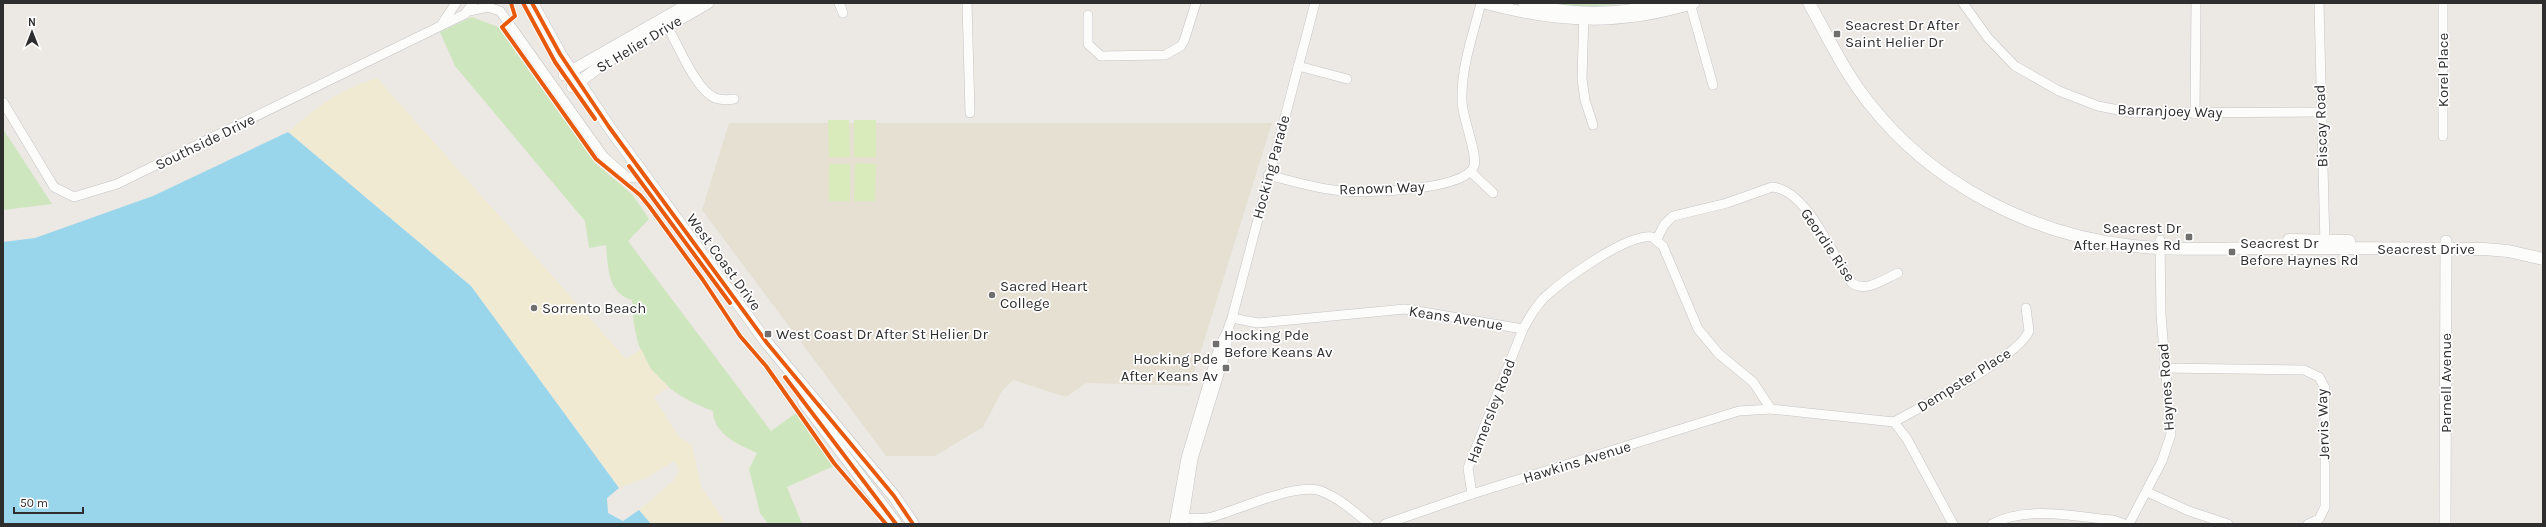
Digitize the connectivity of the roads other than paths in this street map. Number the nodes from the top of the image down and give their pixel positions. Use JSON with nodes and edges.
{"nodes":[{"id":1,"x":456,"y":3,"type":"edge"},
{"id":2,"x":523,"y":3,"type":"edge"},
{"id":3,"x":532,"y":3,"type":"edge"},
{"id":4,"x":690,"y":3,"type":"edge"},
{"id":5,"x":708,"y":3,"type":"edge"},
{"id":6,"x":839,"y":3,"type":"edge"},
{"id":7,"x":967,"y":3,"type":"edge"},
{"id":8,"x":1196,"y":3,"type":"edge"},
{"id":9,"x":1315,"y":3,"type":"edge"},
{"id":10,"x":1481,"y":3,"type":"edge"},
{"id":11,"x":1484,"y":3,"type":"edge"},
{"id":12,"x":1524,"y":3,"type":"edge"},
{"id":13,"x":1665,"y":3,"type":"edge"},
{"id":14,"x":1692,"y":3,"type":"edge"},
{"id":15,"x":1809,"y":3,"type":"edge"},
{"id":16,"x":1817,"y":3,"type":"edge"},
{"id":17,"x":1963,"y":3,"type":"edge"},
{"id":18,"x":2196,"y":3,"type":"edge"},
{"id":19,"x":2319,"y":3,"type":"edge"},
{"id":20,"x":2443,"y":3,"type":"edge"},
{"id":21,"x":471,"y":7,"type":"edge"},
{"id":22,"x":843,"y":13,"type":"dead end"},
{"id":23,"x":1088,"y":15,"type":"dead end"},
{"id":24,"x":1584,"y":16,"type":"junction"},
{"id":25,"x":665,"y":23,"type":"junction"},
{"id":26,"x":441,"y":25,"type":"junction"},
{"id":27,"x":1298,"y":66,"type":"junction"},
{"id":28,"x":567,"y":73,"type":"junction"},
{"id":29,"x":1347,"y":79,"type":"dead end"},
{"id":30,"x":575,"y":84,"type":"junction"},
{"id":31,"x":1713,"y":85,"type":"dead end"},
{"id":32,"x":734,"y":99,"type":"dead end"},
{"id":33,"x":3,"y":102,"type":"edge"},
{"id":34,"x":2320,"y":112,"type":"junction"},
{"id":35,"x":970,"y":113,"type":"dead end"},
{"id":36,"x":2195,"y":114,"type":"junction"},
{"id":37,"x":1593,"y":125,"type":"dead end"},
{"id":38,"x":2443,"y":136,"type":"dead end"},
{"id":39,"x":1471,"y":172,"type":"junction"},
{"id":40,"x":1268,"y":175,"type":"junction"},
{"id":41,"x":638,"y":177,"type":"junction"},
{"id":42,"x":1493,"y":193,"type":"dead end"},
{"id":43,"x":1657,"y":239,"type":"junction"},
{"id":44,"x":2160,"y":244,"type":"junction"},
{"id":45,"x":2325,"y":244,"type":"junction"},
{"id":46,"x":2446,"y":245,"type":"junction"},
{"id":47,"x":2543,"y":251,"type":"edge"},
{"id":48,"x":2543,"y":259,"type":"edge"},
{"id":49,"x":1898,"y":273,"type":"dead end"},
{"id":50,"x":2026,"y":308,"type":"dead end"},
{"id":51,"x":1232,"y":318,"type":"junction"},
{"id":52,"x":1523,"y":329,"type":"junction"},
{"id":53,"x":2164,"y":368,"type":"junction"},
{"id":54,"x":1771,"y":409,"type":"junction"},
{"id":55,"x":1894,"y":422,"type":"junction"},
{"id":56,"x":2147,"y":492,"type":"junction"},
{"id":57,"x":1472,"y":494,"type":"junction"},
{"id":58,"x":1179,"y":521,"type":"edge"},
{"id":59,"x":896,"y":524,"type":"edge"},
{"id":60,"x":913,"y":524,"type":"edge"},
{"id":61,"x":1369,"y":524,"type":"edge"},
{"id":62,"x":1384,"y":524,"type":"edge"},
{"id":63,"x":1953,"y":524,"type":"edge"},
{"id":64,"x":1992,"y":524,"type":"edge"},
{"id":65,"x":2124,"y":524,"type":"edge"},
{"id":66,"x":2129,"y":524,"type":"edge"},
{"id":67,"x":2228,"y":524,"type":"edge"},
{"id":68,"x":2308,"y":524,"type":"edge"},
{"id":69,"x":2446,"y":524,"type":"edge"}],
"edges":[{"from":1,"to":26,"type":"street","name":"Southside Drive"},
{"from":2,"to":28,"type":"main road","name":"West Coast Drive"},
{"from":3,"to":28,"type":"main road","name":"West Coast Drive"},
{"from":4,"to":25,"type":"street","name":"St Helier Drive"},
{"from":5,"to":25,"type":"street","name":"St Helier Drive"},
{"from":6,"to":22,"type":"street"},
{"from":7,"to":35,"type":"street"},
{"from":8,"to":23,"type":"street"},
{"from":9,"to":27,"type":"street","name":"Hocking Parade"},
{"from":10,"to":39,"type":"street"},
{"from":11,"to":24,"type":"street"},
{"from":12,"to":24,"type":"street"},
{"from":13,"to":24,"type":"street"},
{"from":14,"to":24,"type":"street"},
{"from":14,"to":31,"type":"street"},
{"from":15,"to":44,"type":"main road","name":"Seacrest Drive"},
{"from":16,"to":44,"type":"main road","name":"Seacrest Drive"},
{"from":17,"to":36,"type":"street","name":"Barranjoey Way"},
{"from":18,"to":36,"type":"street"},
{"from":19,"to":34,"type":"street","name":"Biscay Road"},
{"from":20,"to":38,"type":"street","name":"Korel Place"},
{"from":21,"to":26,"type":"street","name":"Southside Drive"},
{"from":21,"to":41,"type":"street","name":"Southside Drive"},
{"from":24,"to":37,"type":"street"},
{"from":25,"to":28,"type":"street","name":"St Helier Drive"},
{"from":25,"to":30,"type":"street","name":"St Helier Drive"},
{"from":25,"to":32,"type":"street"},
{"from":26,"to":33,"type":"street","name":"Southside Drive"},
{"from":27,"to":29,"type":"street"},
{"from":27,"to":40,"type":"street","name":"Hocking Parade"},
{"from":28,"to":30,"type":"main road","name":"West Coast Drive"},
{"from":30,"to":41,"type":"main road","name":"West Coast Drive"},
{"from":30,"to":60,"type":"main road","name":"West Coast Drive"},
{"from":34,"to":36,"type":"street","name":"Barranjoey Way"},
{"from":34,"to":45,"type":"street","name":"Biscay Road"},
{"from":39,"to":40,"type":"street","name":"Renown Way"},
{"from":39,"to":42,"type":"street"},
{"from":40,"to":51,"type":"street","name":"Hocking Parade"},
{"from":41,"to":59,"type":"main road","name":"West Coast Drive"},
{"from":43,"to":49,"type":"street","name":"Geordie Rise"},
{"from":43,"to":52,"type":"street","name":"Keans Avenue"},
{"from":43,"to":54,"type":"street"},
{"from":44,"to":45,"type":"main road","name":"Seacrest Drive"},
{"from":44,"to":53,"type":"street","name":"Haynes Road"},
{"from":45,"to":46,"type":"main road","name":"Seacrest Drive"},
{"from":46,"to":47,"type":"main road","name":"Seacrest Drive"},
{"from":46,"to":48,"type":"main road","name":"Seacrest Drive"},
{"from":46,"to":69,"type":"street","name":"Parnell Avenue"},
{"from":50,"to":55,"type":"street","name":"Dempster Place"},
{"from":51,"to":52,"type":"street","name":"Keans Avenue"},
{"from":51,"to":58,"type":"street","name":"Hocking Parade"},
{"from":52,"to":57,"type":"street","name":"Hamersley Road"},
{"from":53,"to":56,"type":"street","name":"Haynes Road"},
{"from":53,"to":68,"type":"street","name":"Jervis Way"},
{"from":54,"to":55,"type":"street","name":"Hawkins Avenue"},
{"from":54,"to":57,"type":"street","name":"Hawkins Avenue"},
{"from":55,"to":63,"type":"street"},
{"from":56,"to":66,"type":"street","name":"Haynes Road"},
{"from":56,"to":67,"type":"street"},
{"from":57,"to":62,"type":"street","name":"Hawkins Avenue"},
{"from":58,"to":61,"type":"street"},
{"from":64,"to":65,"type":"street"}]}
